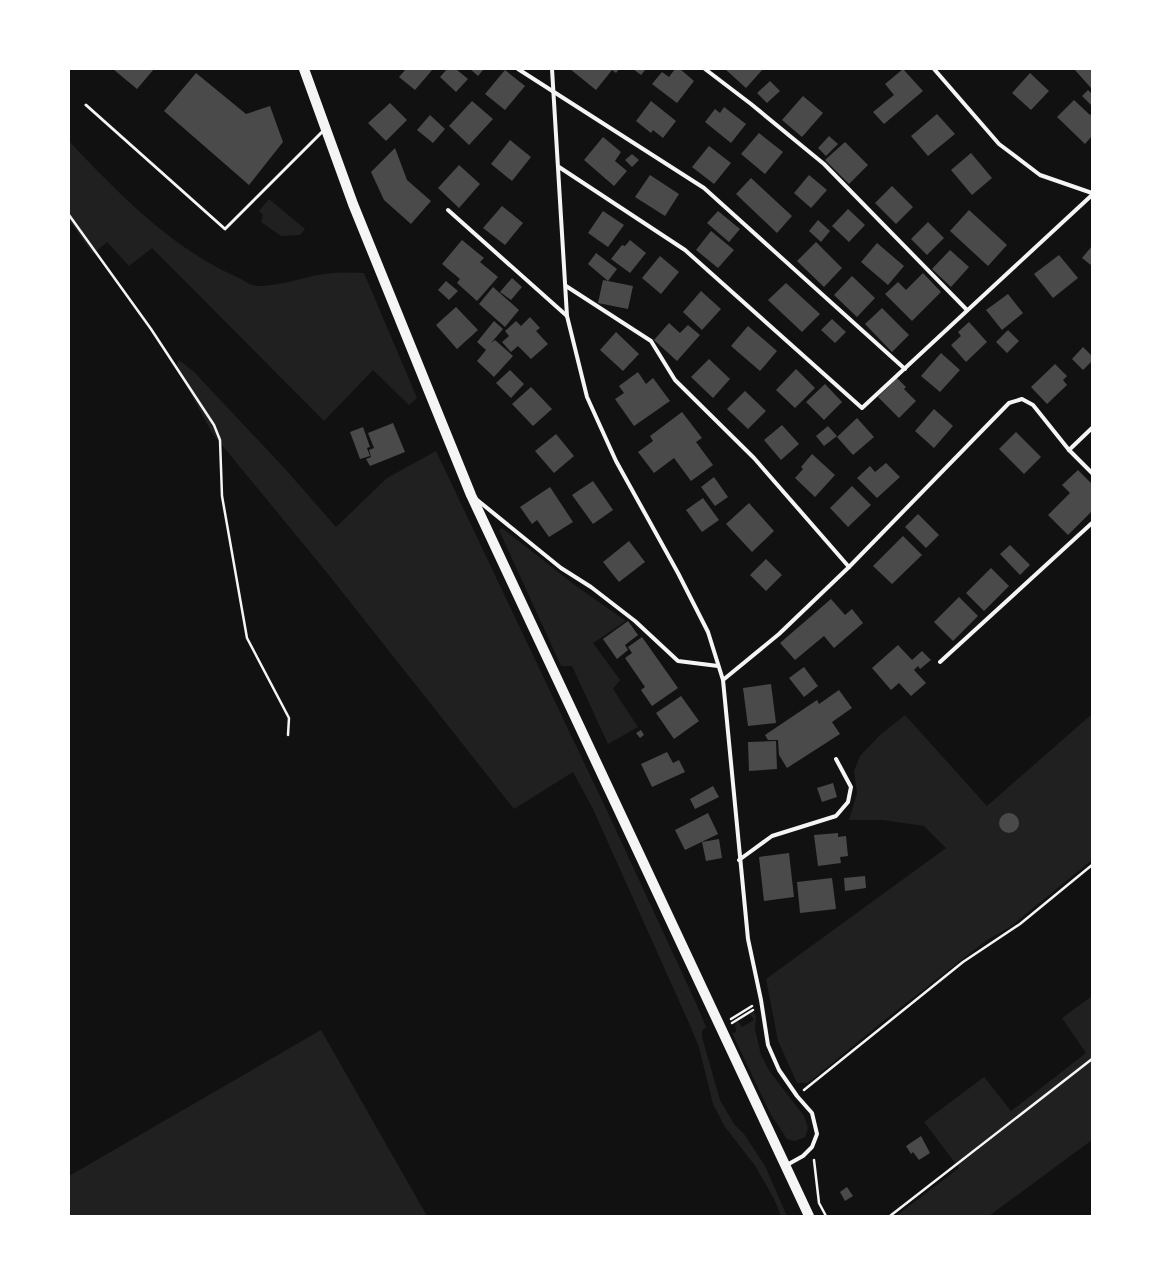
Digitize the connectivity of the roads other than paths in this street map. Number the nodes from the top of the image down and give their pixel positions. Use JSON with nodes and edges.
{"nodes":[{"id":1,"x":304,"y":69,"type":"edge"},
{"id":2,"x":518,"y":69,"type":"edge"},
{"id":3,"x":552,"y":69,"type":"edge"},
{"id":4,"x":704,"y":69,"type":"edge"},
{"id":5,"x":934,"y":69,"type":"edge"},
{"id":6,"x":553,"y":90,"type":"junction"},
{"id":7,"x":86,"y":105,"type":"dead end"},
{"id":8,"x":325,"y":129,"type":"junction"},
{"id":9,"x":559,"y":167,"type":"junction"},
{"id":10,"x":1092,"y":194,"type":"edge"},
{"id":11,"x":448,"y":210,"type":"dead end"},
{"id":12,"x":566,"y":286,"type":"junction"},
{"id":13,"x":967,"y":310,"type":"junction"},
{"id":14,"x":567,"y":316,"type":"junction"},
{"id":15,"x":905,"y":369,"type":"junction"},
{"id":16,"x":1092,"y":428,"type":"edge"},
{"id":17,"x":1069,"y":450,"type":"junction"},
{"id":18,"x":1092,"y":473,"type":"edge"},
{"id":19,"x":471,"y":495,"type":"junction"},
{"id":20,"x":1092,"y":523,"type":"edge"},
{"id":21,"x":849,"y":568,"type":"junction"},
{"id":22,"x":940,"y":662,"type":"dead end"},
{"id":23,"x":718,"y":666,"type":"junction"},
{"id":24,"x":722,"y":680,"type":"junction"},
{"id":25,"x":836,"y":759,"type":"dead end"},
{"id":26,"x":739,"y":860,"type":"junction"},
{"id":27,"x":785,"y":1166,"type":"junction"},
{"id":28,"x":809,"y":1216,"type":"edge"}],
"edges":[{"from":1,"to":8,"type":"main road"},
{"from":2,"to":6,"type":"street"},
{"from":3,"to":6,"type":"street"},
{"from":4,"to":13,"type":"street"},
{"from":5,"to":10,"type":"street"},
{"from":6,"to":9,"type":"street"},
{"from":6,"to":15,"type":"street"},
{"from":7,"to":8,"type":"lane"},
{"from":8,"to":19,"type":"main road"},
{"from":9,"to":12,"type":"street"},
{"from":9,"to":15,"type":"street"},
{"from":10,"to":13,"type":"street"},
{"from":11,"to":14,"type":"street"},
{"from":12,"to":14,"type":"street"},
{"from":12,"to":21,"type":"street"},
{"from":13,"to":15,"type":"street"},
{"from":14,"to":23,"type":"street"},
{"from":16,"to":17,"type":"street"},
{"from":17,"to":18,"type":"street"},
{"from":17,"to":21,"type":"street"},
{"from":19,"to":23,"type":"street"},
{"from":19,"to":27,"type":"main road"},
{"from":20,"to":22,"type":"street"},
{"from":21,"to":24,"type":"street"},
{"from":23,"to":24,"type":"street"},
{"from":24,"to":26,"type":"street"},
{"from":25,"to":26,"type":"street"},
{"from":26,"to":27,"type":"street"},
{"from":27,"to":28,"type":"main road"}]}
